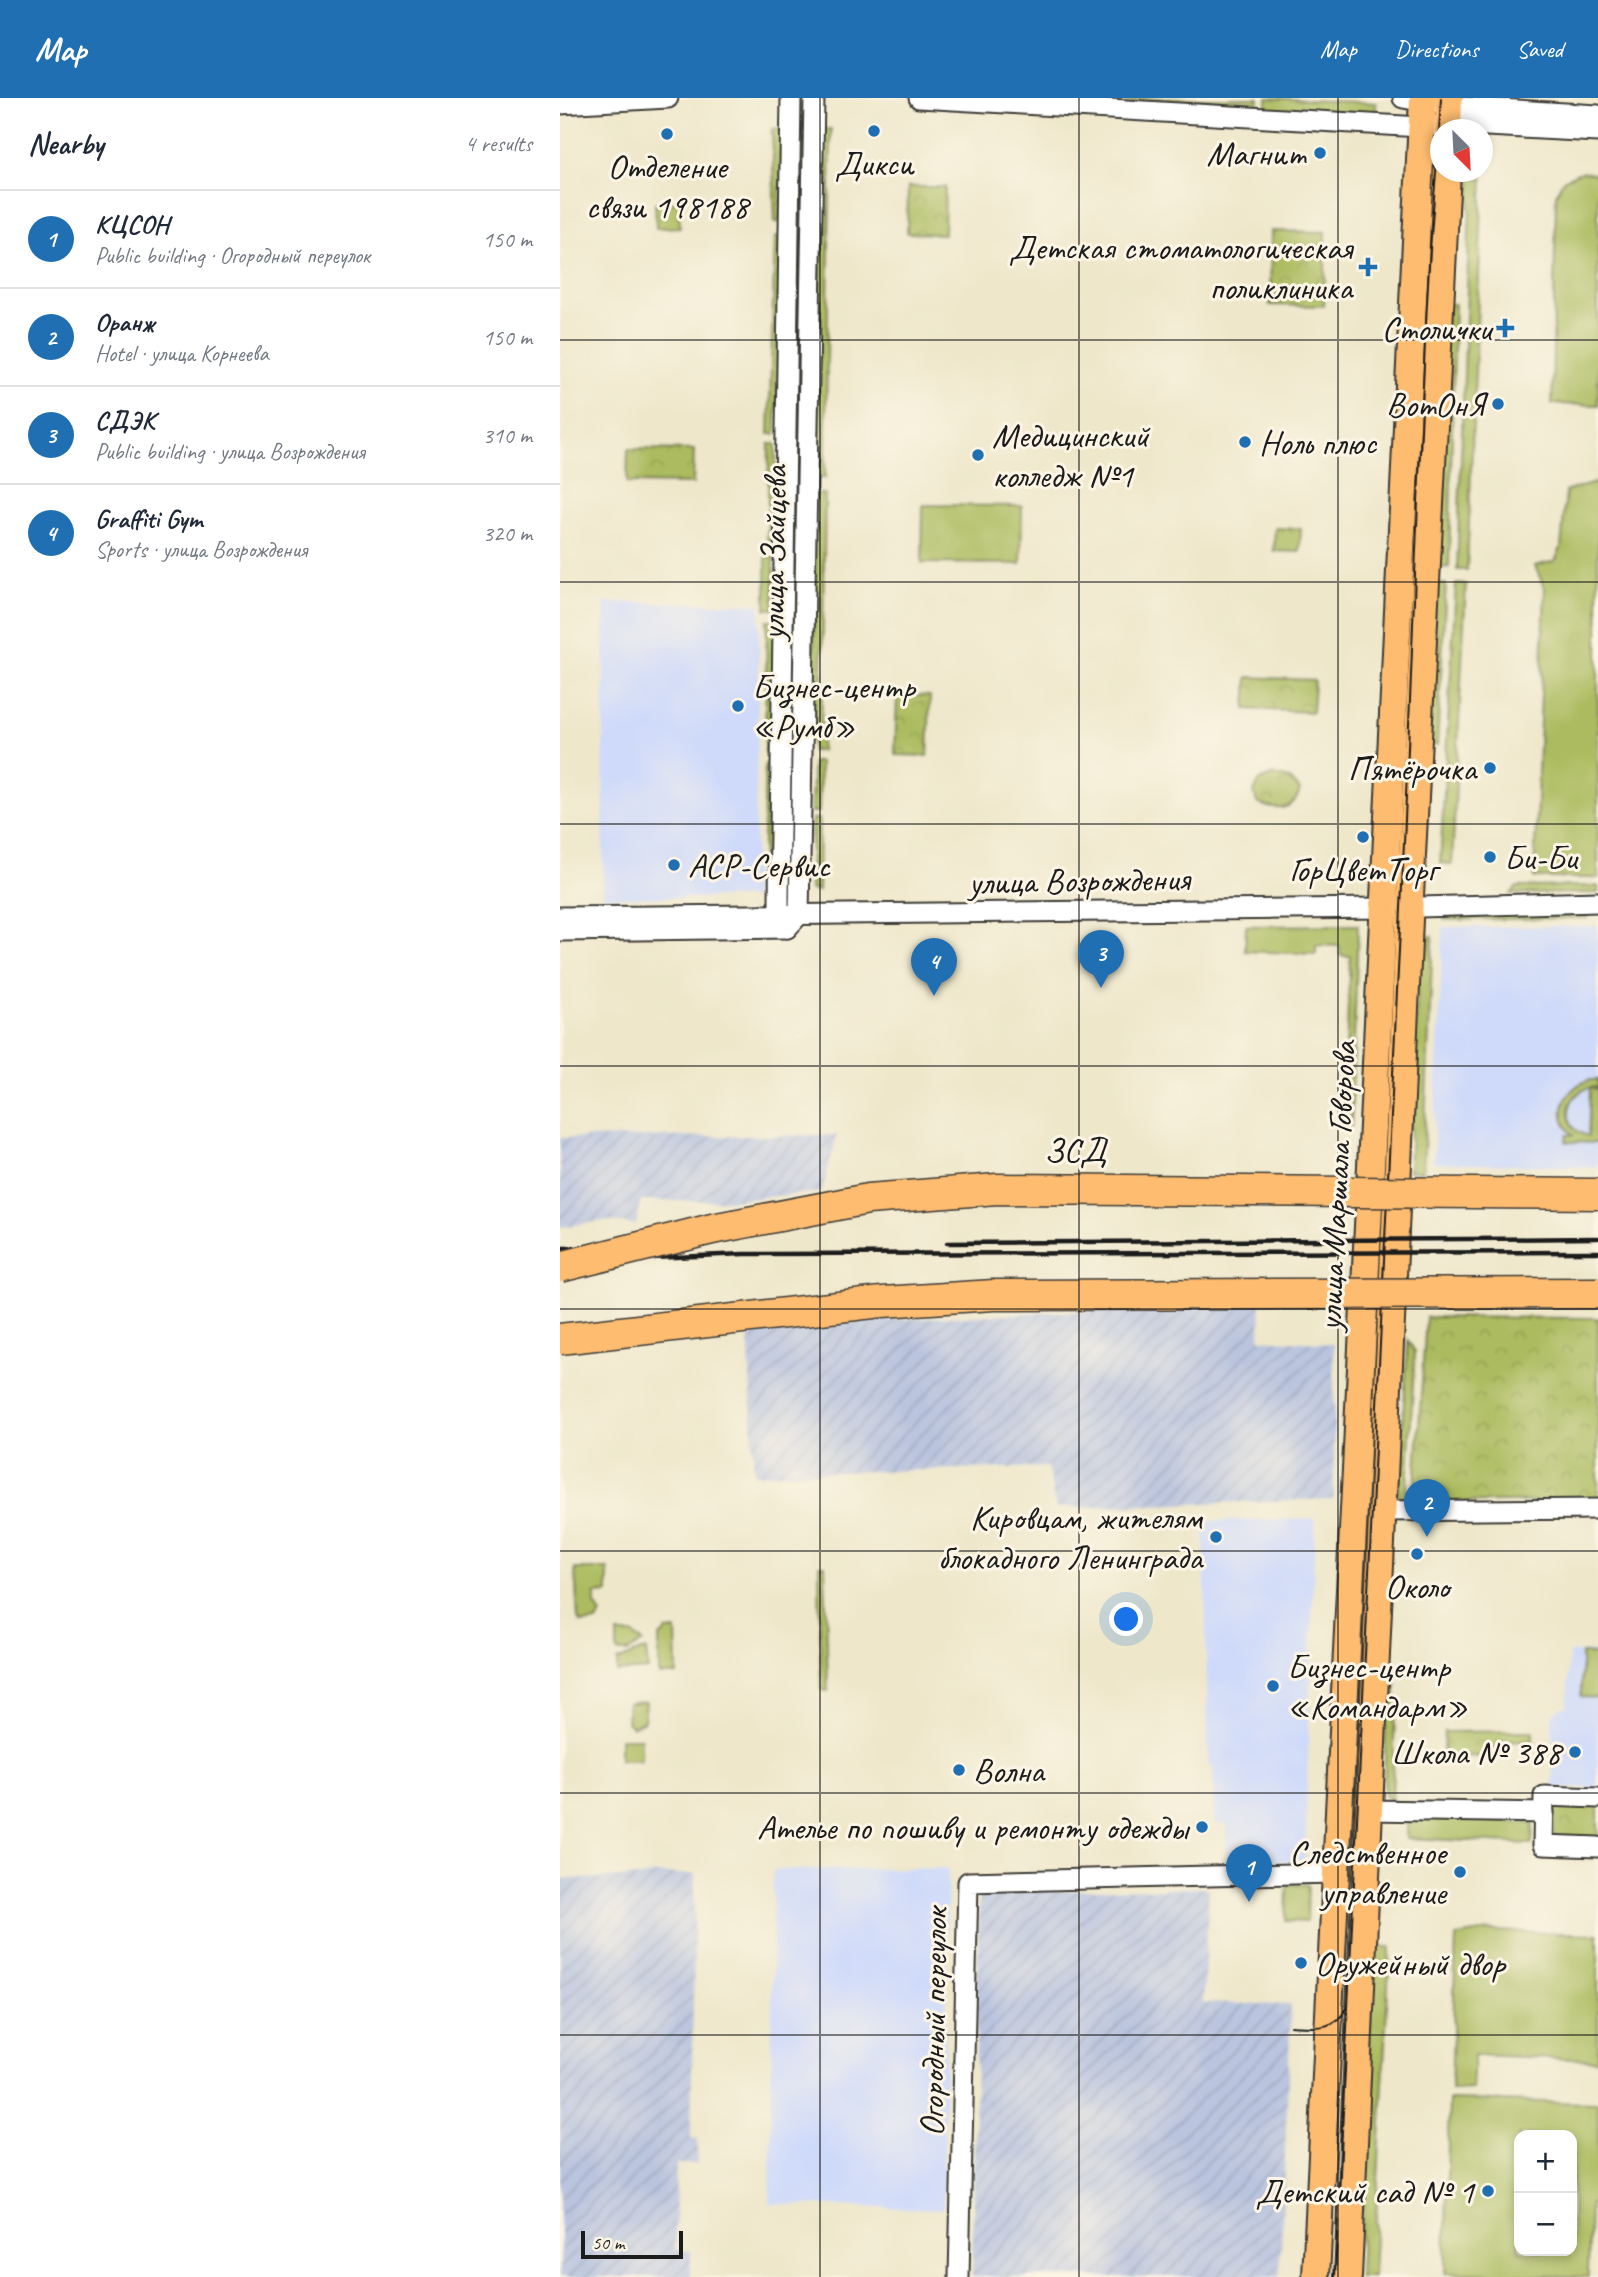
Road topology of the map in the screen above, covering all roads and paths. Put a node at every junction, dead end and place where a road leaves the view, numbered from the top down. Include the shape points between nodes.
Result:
1 (668, 98) edge
2 (791, 98) edge
3 (814, 98) edge
4 (919, 98) edge
5 (1416, 99) edge
6 (560, 104) edge
7 (1449, 114) edge
8 (1598, 115) edge
9 (1422, 127) junction
10 (1598, 132) edge
11 (1446, 182) edge
12 (1598, 902) edge
13 (1398, 906) junction
14 (560, 917) edge
15 (788, 919) junction
16 (560, 931) edge
17 (1598, 1194) edge
18 (560, 1268) edge
19 (1598, 1293) edge
20 (560, 1339) edge
21 (1598, 1509) edge
22 (1384, 1511) junction
23 (1598, 1798) edge
24 (1544, 1804) junction
25 (1370, 1810) junction
26 (1598, 1847) edge
27 (1334, 1873) junction
28 (959, 2277) edge
29 (1316, 2277) edge
30 (1348, 2277) edge

1 - 6 street
2 - 15 street, улица Зайцева
3 - 15 street, улица Зайцева
4 - 9 street
5 - 7 street
5 - 9 main road, улица Маршала Говорова
7 - 8 street
7 - 9 street
7 - 10 street
9 - 13 main road, улица Маршала Говорова
11 - 13 main road, улица Маршала Говорова
12 - 13 street, улица Возрождения
13 - 15 street, улица Возрождения
13 - 22 main road, улица Маршала Говорова
13 - 27 main road, улица Маршала Говорова
14 - 15 street, улица Возрождения
15 - 16 street, улица Возрождения
17 - 18 highway, ЗСД, bridge via 997,1189 868,1199 712,1230
19 - 20 highway, bridge via 994,1295 882,1302
21 - 22 street
22 - 25 main road, улица Маршала Говорова
23 - 24 street
24 - 25 street
24 - 26 street via 1543,1845
25 - 30 main road, улица Маршала Говорова
27 - 28 street, Огородный переулок via 968,1882
27 - 29 main road, улица Маршала Говорова

